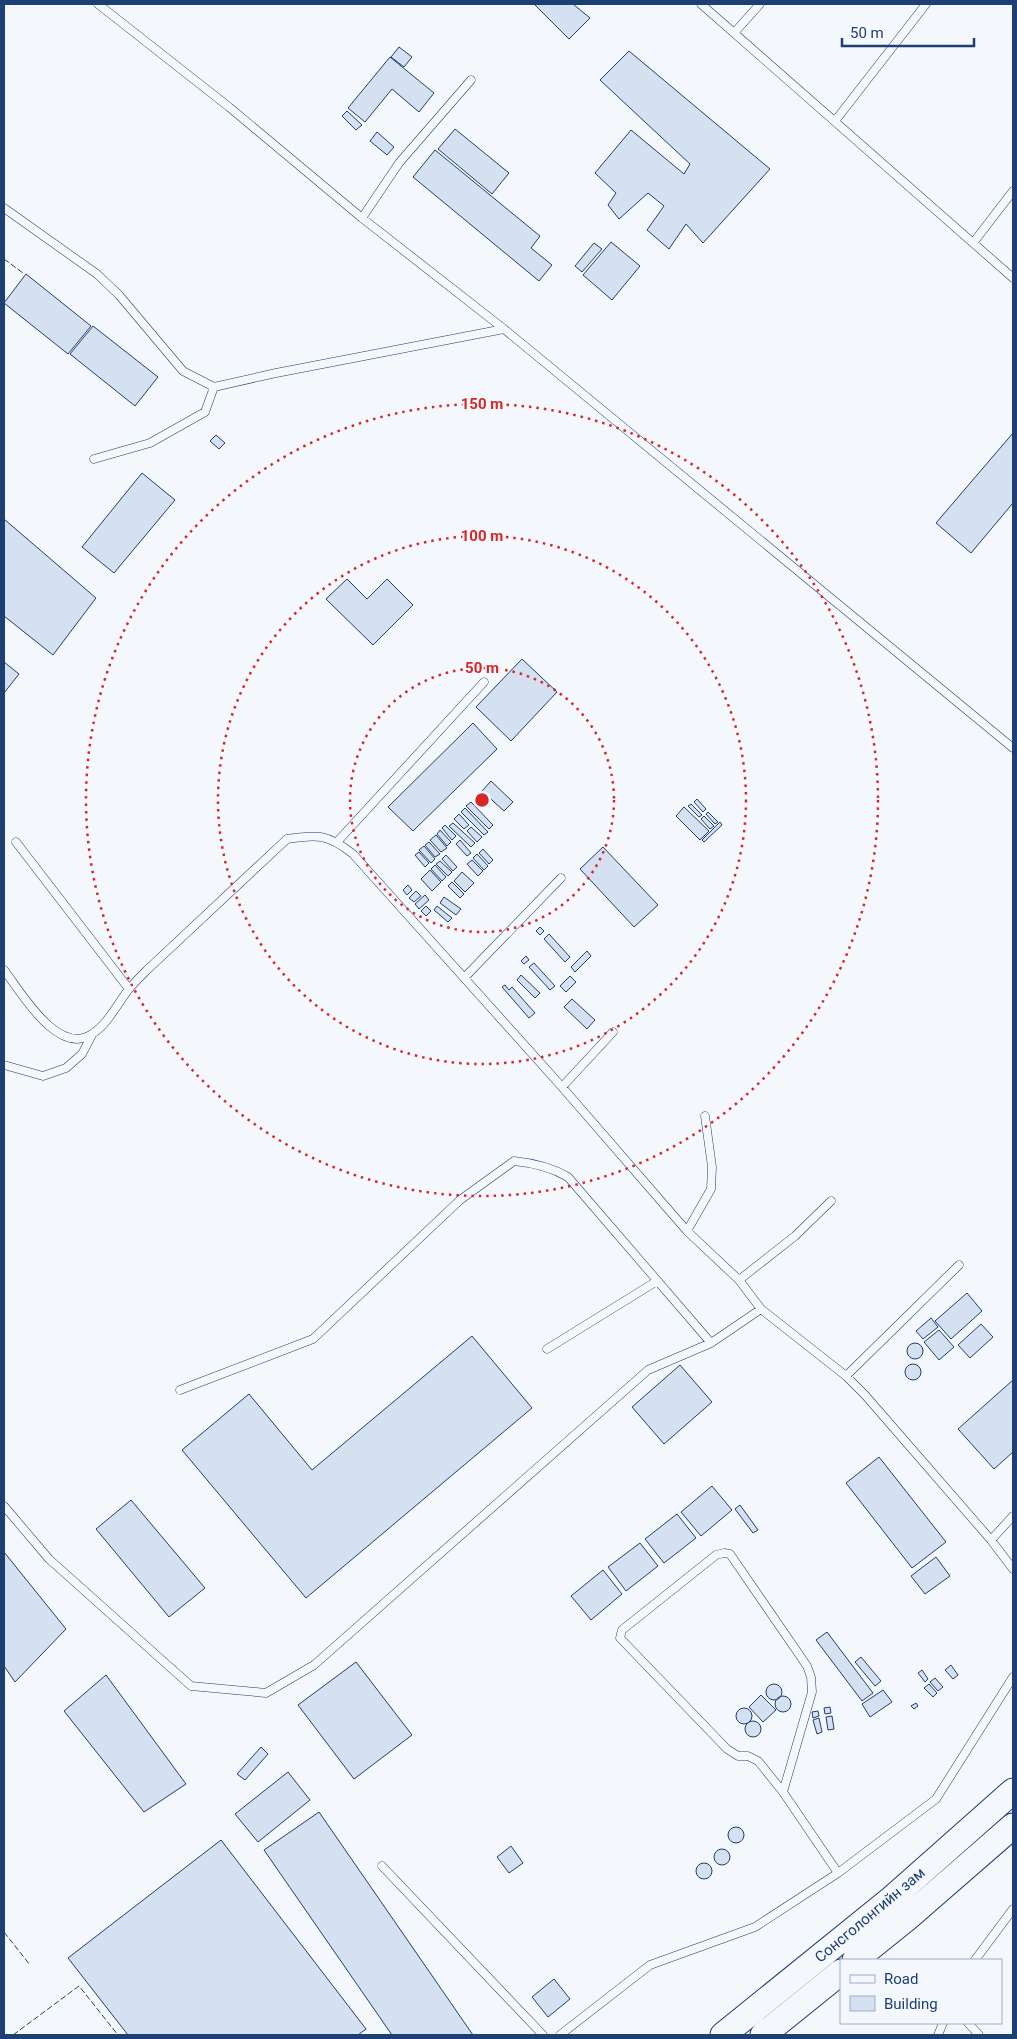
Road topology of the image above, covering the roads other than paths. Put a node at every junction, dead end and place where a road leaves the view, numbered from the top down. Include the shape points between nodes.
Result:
1 (98, 4) edge
2 (701, 4) edge
3 (760, 4) edge
4 (926, 4) edge
5 (734, 33) junction
6 (471, 80) dead end
7 (835, 121) junction
8 (1013, 192) edge
9 (4, 208) edge
10 (362, 218) junction
11 (973, 243) junction
12 (1013, 278) edge
13 (504, 329) junction
14 (214, 387) junction
15 (94, 458) dead end
16 (484, 682) dead end
17 (1013, 748) edge
18 (16, 842) dead end
19 (337, 842) junction
20 (561, 878) dead end
21 (4, 970) edge
22 (464, 978) junction
23 (129, 989) junction
24 (613, 1032) dead end
25 (92, 1035) junction
26 (4, 1065) edge
27 (562, 1087) junction
28 (705, 1116) dead end
29 (831, 1201) dead end
30 (687, 1231) junction
31 (959, 1265) dead end
32 (739, 1280) junction
33 (657, 1281) junction
34 (761, 1309) junction
35 (711, 1343) junction
36 (547, 1349) dead end
37 (846, 1376) junction
38 (180, 1390) dead end
39 (4, 1506) edge
40 (1013, 1516) edge
41 (990, 1540) junction
42 (1013, 1569) edge
43 (1013, 1677) edge
44 (1013, 1791) edge
45 (783, 1792) junction
46 (1013, 1826) edge
47 (382, 1866) dead end
48 (838, 1873) junction
49 (1013, 1909) edge
50 (856, 1959) edge
51 (976, 1959) edge
52 (840, 1973) edge
53 (969, 2024) edge
54 (543, 2035) edge
55 (560, 2035) edge
56 (723, 2035) edge
57 (763, 2035) edge
58 (979, 2035) edge

1 - 10 lane
2 - 5 lane
3 - 5 lane
4 - 7 lane
5 - 7 lane
6 - 10 lane via 399,163
7 - 11 lane
8 - 11 lane
9 - 14 lane via 97,274 119,295 183,371
10 - 13 lane
11 - 12 lane
13 - 14 lane
13 - 17 lane
14 - 15 lane via 205,412 189,422 150,443
16 - 19 lane
18 - 23 lane
19 - 22 lane via 353,854
19 - 23 lane via 313,835 287,839
20 - 22 lane
21 - 25 lane via 44,1022 61,1035 76,1039
22 - 27 lane
23 - 25 lane
24 - 27 lane
25 - 26 lane via 82,1054 66,1068 43,1076
27 - 30 lane
28 - 30 lane via 712,1167 711,1189
29 - 32 lane via 795,1236
30 - 32 lane
31 - 37 lane
32 - 34 lane
33 - 35 lane
33 - 36 lane
33 - 38 lane via 568,1177 554,1169 514,1161 460,1200 313,1339
34 - 35 lane
34 - 37 lane
35 - 39 lane via 648,1370 314,1665 266,1692 191,1686 49,1559
37 - 41 lane
40 - 41 lane
41 - 42 lane
43 - 48 lane via 936,1799
44 - 56 main road, Сонсголонгийн зам via 890,1900
45 - 45 lane via 758,1761 738,1756 727,1749 620,1638 622,1630 716,1555 730,1554 807,1666 811,1677 812,1692
45 - 48 lane
46 - 50 main road, Сонсголонгийн зам
47 - 54 lane
48 - 55 lane via 755,1927 650,1965
49 - 51 lane
52 - 57 main road, Сонсголонгийн зам
53 - 58 lane

